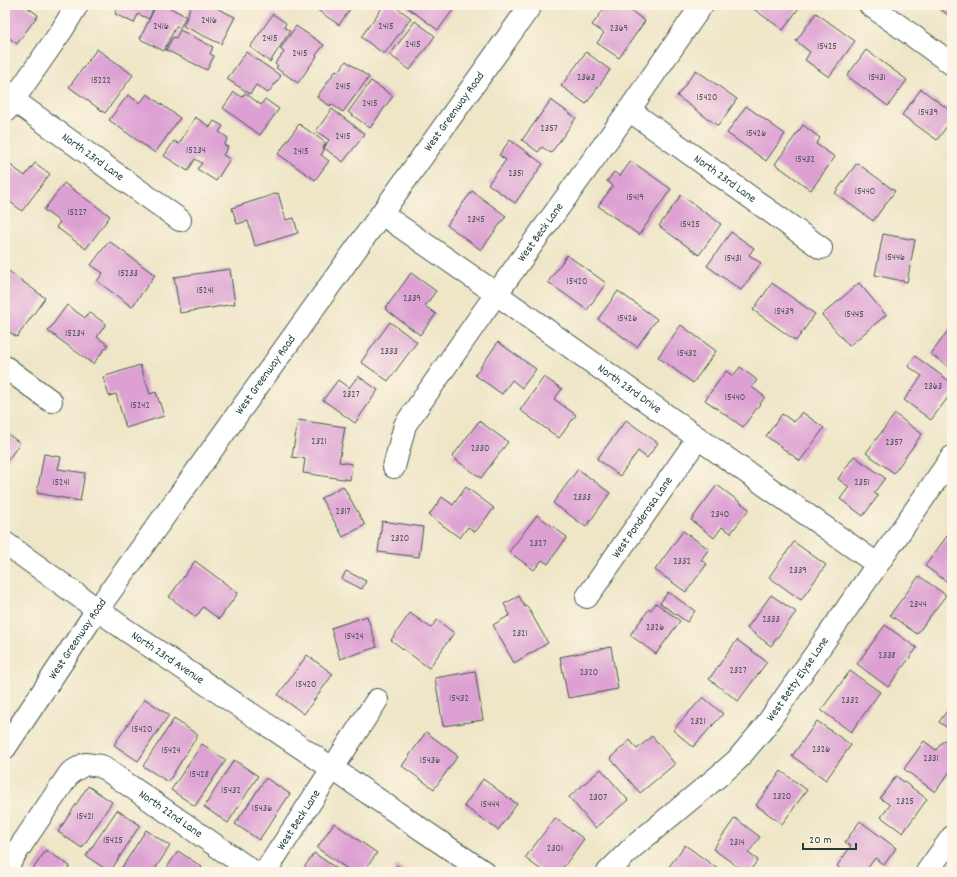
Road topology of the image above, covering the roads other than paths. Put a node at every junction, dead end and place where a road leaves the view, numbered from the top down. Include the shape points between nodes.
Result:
1 (77, 5) edge
2 (532, 5) edge
3 (702, 5) edge
4 (870, 5) edge
5 (952, 64) edge
6 (8, 102) edge
7 (629, 110) junction
8 (382, 214) junction
9 (180, 220) dead end
10 (821, 248) dead end
11 (496, 294) junction
12 (5, 368) edge
13 (51, 401) dead end
14 (698, 438) junction
15 (952, 457) edge
16 (394, 468) dead end
17 (5, 543) edge
18 (877, 564) junction
19 (587, 597) dead end
20 (97, 610) junction
21 (377, 700) dead end
22 (5, 748) edge
23 (333, 769) junction
24 (952, 837) edge
25 (5, 869) edge
26 (254, 872) edge
27 (265, 872) edge
28 (484, 872) edge
29 (608, 872) edge
30 (927, 872) edge

1 - 6 street via 62,30
2 - 8 street, West Greenway Road
3 - 7 street, West Beck Lane
4 - 5 street
6 - 9 street, North 23rd Lane
7 - 10 street, North 23rd Lane
7 - 11 street, West Beck Lane
8 - 11 street, North 23rd Drive
8 - 20 street, West Greenway Road
11 - 14 street, North 23rd Drive
11 - 16 street, West Beck Lane via 405,425
12 - 13 street
14 - 18 street, North 23rd Drive
14 - 19 street, West Ponderosa Lane
15 - 18 street, West Betty Elyse Lane
17 - 20 street, North 23rd Avenue
18 - 29 street, West Betty Elyse Lane via 764,728 737,760 633,847
20 - 22 street, West Greenway Road
20 - 23 street, North 23rd Avenue
21 - 23 street
23 - 27 street, West Beck Lane
23 - 28 street, North 23rd Avenue
24 - 30 street
25 - 26 street, North 22nd Lane via 70,772 85,764 101,766

